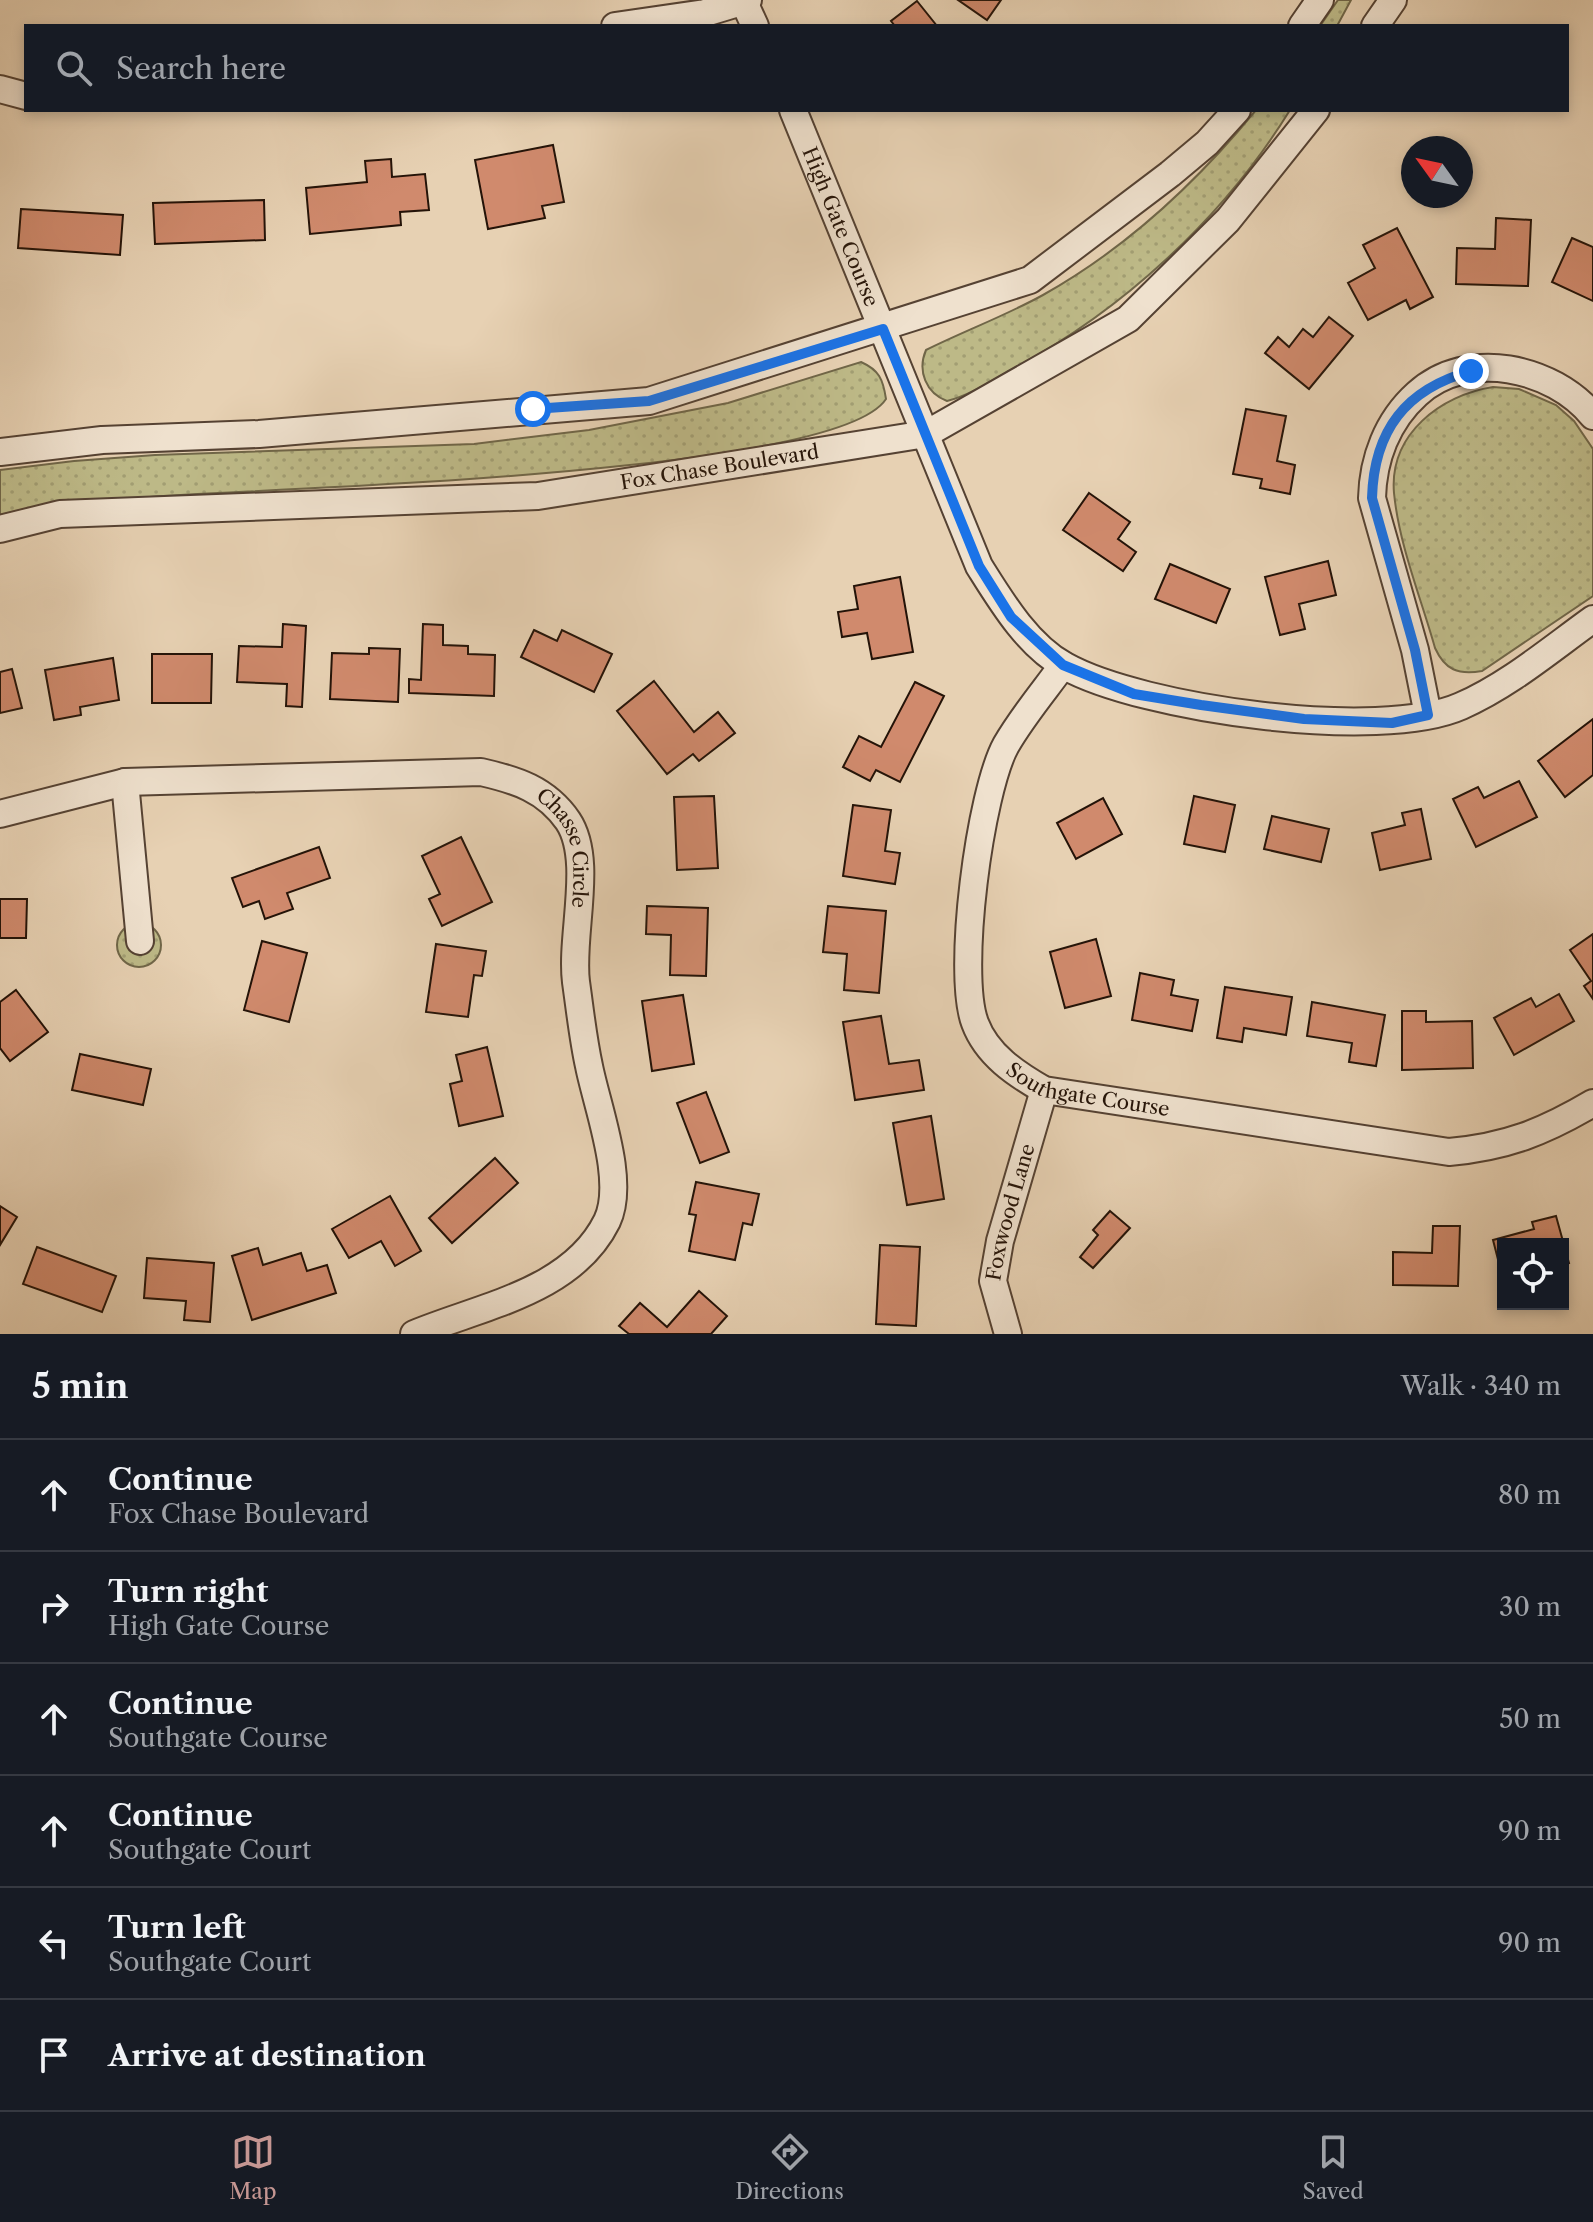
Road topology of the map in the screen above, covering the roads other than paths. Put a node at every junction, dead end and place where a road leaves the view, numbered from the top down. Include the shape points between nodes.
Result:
1 (1320, 0) edge
2 (1393, 0) edge
3 (746, 1) edge
4 (629, 24) edge
5 (754, 24) edge
6 (1303, 24) edge
7 (1376, 24) edge
8 (0, 89) edge
9 (24, 95) edge
10 (794, 112) edge
11 (1235, 112) edge
12 (1314, 112) edge
13 (883, 329) junction
14 (1593, 416) edge
15 (926, 434) junction
16 (0, 452) edge
17 (0, 529) edge
18 (1593, 619) edge
19 (1063, 665) junction
20 (1428, 715) junction
21 (125, 782) junction
22 (0, 814) edge
23 (140, 941) dead end
24 (1044, 1090) junction
25 (1593, 1103) edge
26 (414, 1334) edge
27 (1008, 1334) edge

1 - 6 street
2 - 7 street
3 - 4 street
3 - 5 street
8 - 9 street
10 - 13 street, High Gate Course
11 - 13 street via 1170,174 1030,280
12 - 15 street, Fox Chase Boulevard via 1228,220 1128,319
13 - 15 street, High Gate Course
13 - 16 street via 649,401
14 - 20 street via 1561,387 1524,370 1471,371 1417,393 1383,440 1372,498
15 - 17 street, Fox Chase Boulevard via 538,496 60,514
15 - 19 street via 979,566 1011,617
18 - 20 street via 1497,686 1460,707
19 - 20 street via 1134,694 1201,705 1392,723
19 - 24 street, Southgate Course via 1006,745 990,784 971,928 969,994 975,1023 992,1051
21 - 22 street, Chasse Circle
21 - 23 street
21 - 26 street, Chasse Circle via 481,772 518,780 547,797 569,823 580,860 573,961 588,1066 611,1152 609,1217 588,1251 567,1270
24 - 25 street, Southgate Course via 1449,1152 1486,1149 1545,1132
24 - 27 street, Foxwood Lane via 993,1281

